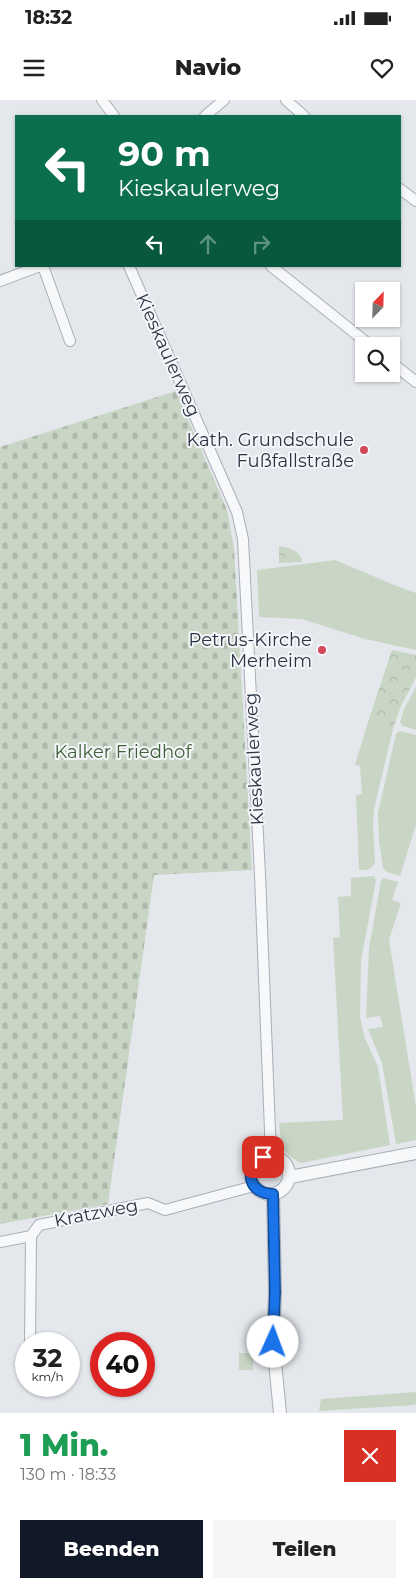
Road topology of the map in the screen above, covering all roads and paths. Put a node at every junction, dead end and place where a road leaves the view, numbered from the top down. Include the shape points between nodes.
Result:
1 (102, 100) edge
2 (224, 100) edge
3 (286, 100) edge
4 (113, 115) edge
5 (206, 115) edge
6 (303, 115) edge
7 (401, 190) edge
8 (416, 201) edge
9 (39, 267) edge
10 (42, 267) edge
11 (129, 267) edge
12 (272, 267) edge
13 (0, 281) edge
14 (361, 337) edge
15 (70, 341) dead end
16 (400, 369) edge
17 (416, 382) edge
18 (416, 1153) edge
19 (271, 1156) junction
20 (290, 1177) junction
21 (254, 1186) junction
22 (273, 1194) junction
23 (31, 1236) junction
24 (0, 1242) edge
25 (30, 1332) edge
26 (280, 1413) edge

1 - 4 street
2 - 5 street
3 - 6 street
7 - 8 street
9 - 13 street
10 - 15 street
11 - 19 street, Kieskaulerweg via 237,512 243,539
12 - 14 street
16 - 17 street
18 - 20 street
19 - 20 street via 278,1157 287,1165
19 - 21 street via 263,1157 251,1170
20 - 22 street via 283,1190
21 - 22 street via 266,1194
21 - 23 street, Kratzweg via 165,1210 148,1203 39,1224
22 - 26 street via 273,1342
23 - 24 street, Kratzweg
23 - 25 street

